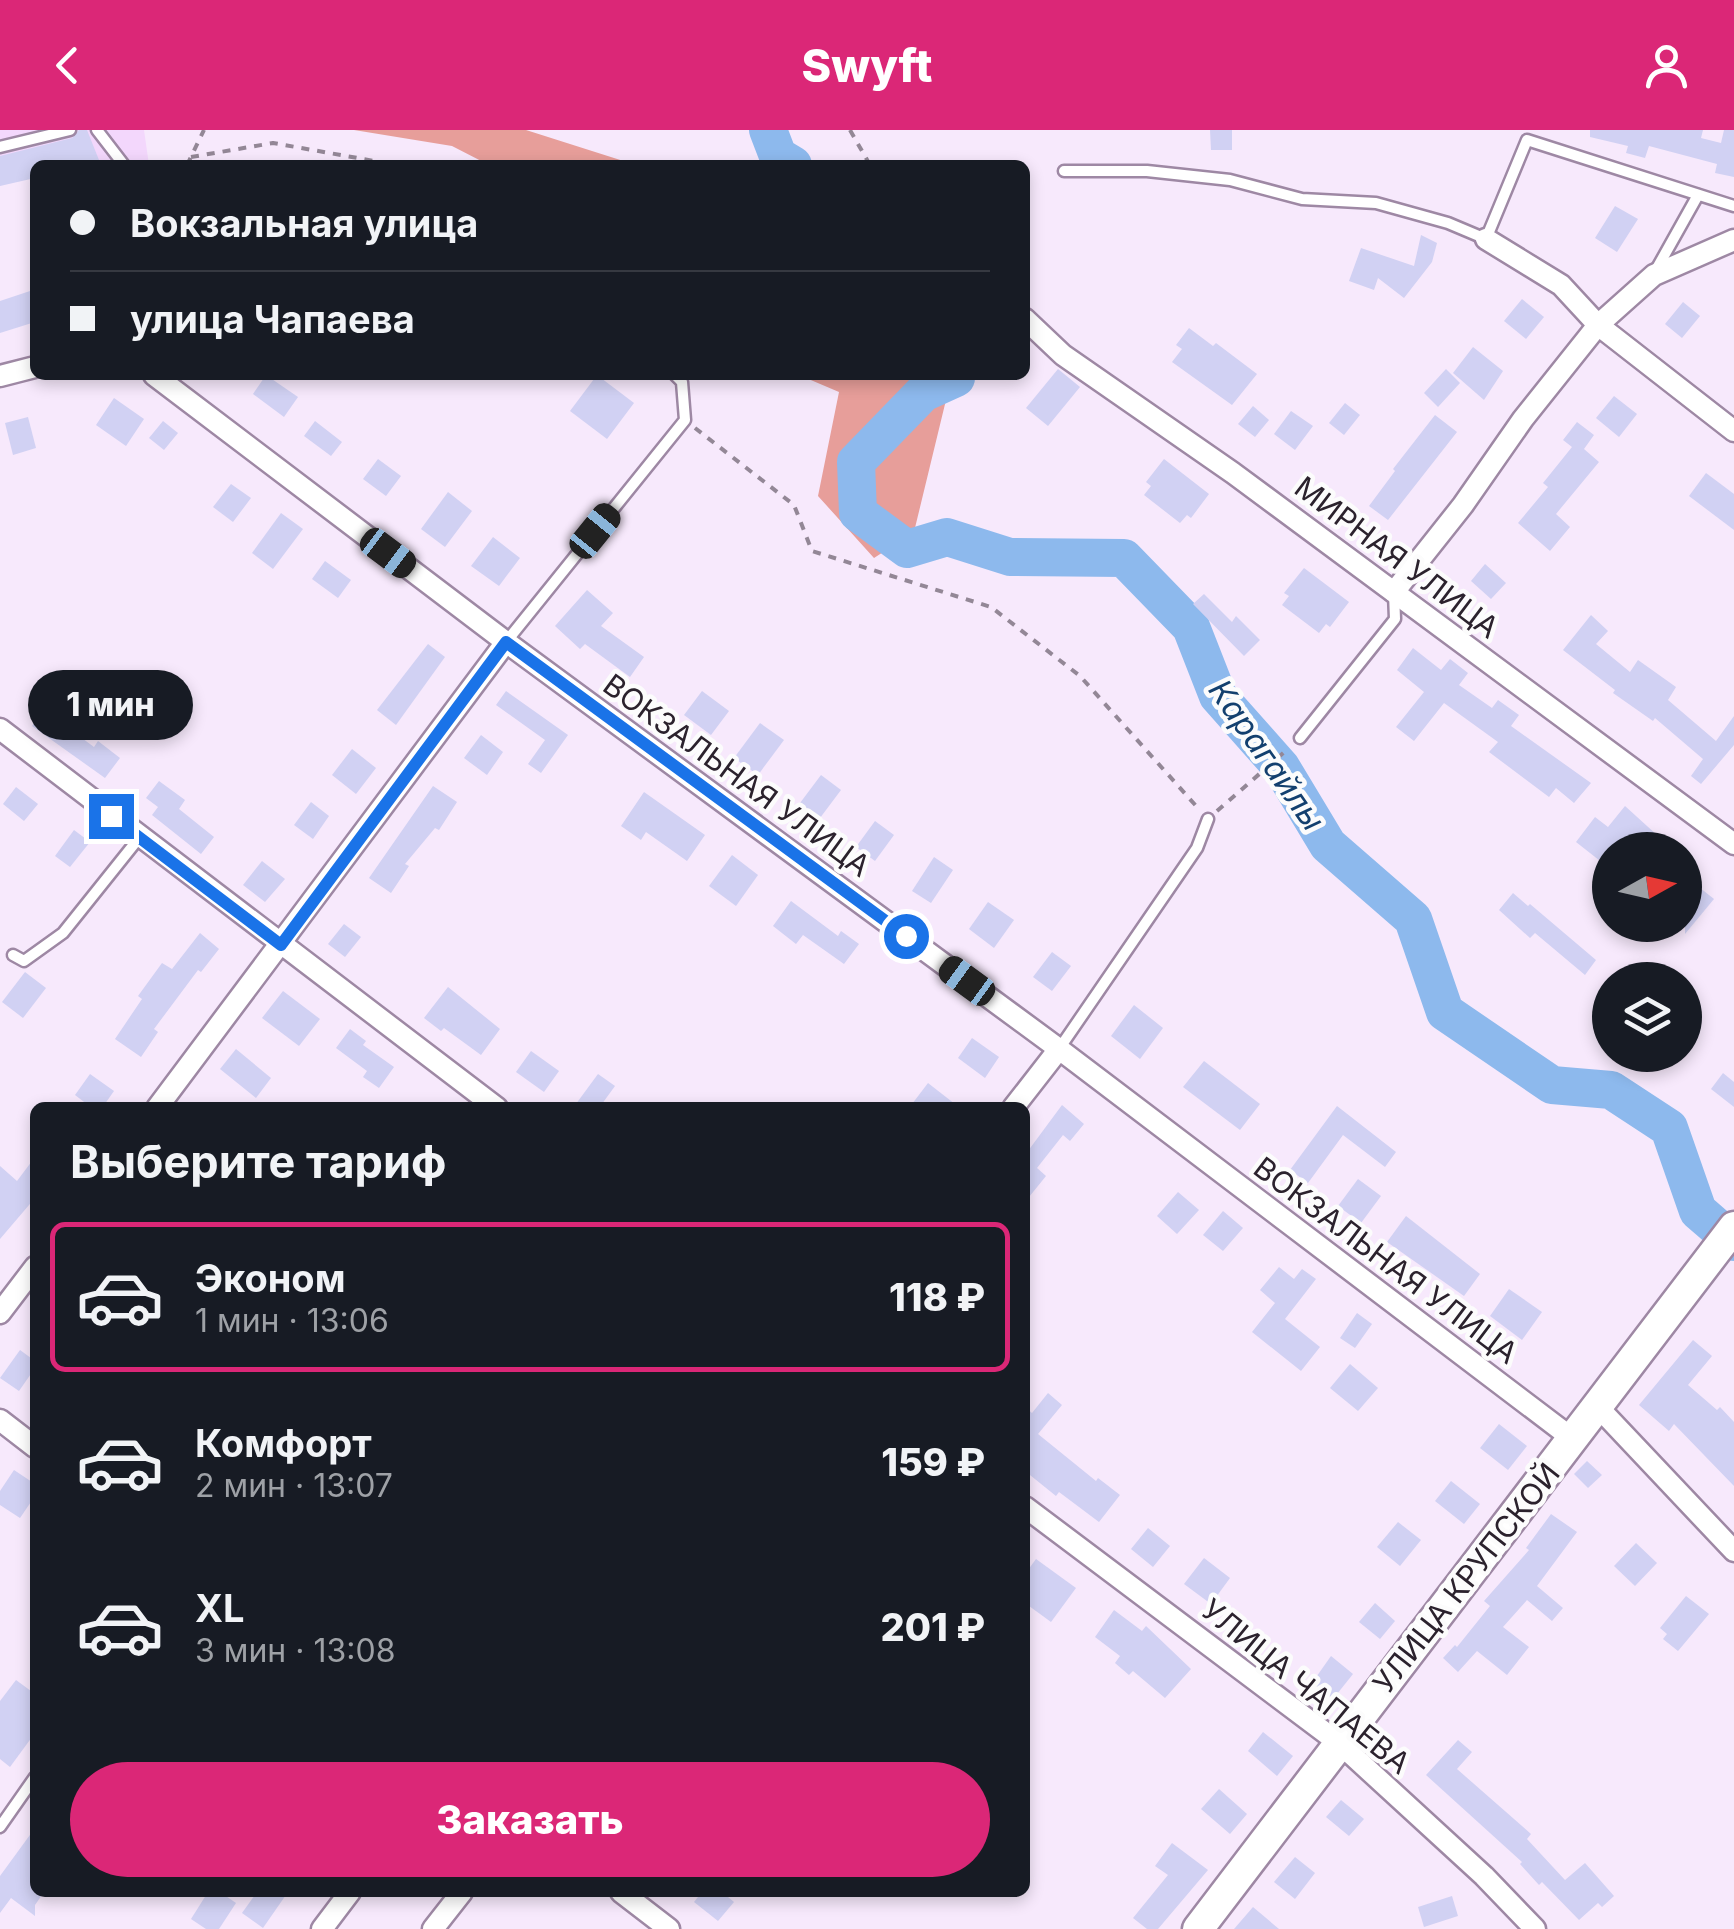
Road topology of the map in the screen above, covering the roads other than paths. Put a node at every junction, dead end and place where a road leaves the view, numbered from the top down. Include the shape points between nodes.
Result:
1 (70, 130) edge
2 (96, 130) edge
3 (0, 147) edge
4 (120, 160) edge
5 (1064, 171) dead end
6 (1698, 195) junction
7 (1734, 206) edge
8 (1486, 239) junction
9 (1734, 240) edge
10 (1654, 275) junction
11 (1030, 323) edge
12 (1598, 325) junction
13 (30, 368) edge
14 (0, 376) edge
15 (161, 380) edge
16 (680, 380) edge
17 (1734, 431) edge
18 (1394, 592) junction
19 (506, 642) junction
20 (0, 729) edge
21 (1300, 738) road end
22 (1208, 820) road end
23 (139, 838) junction
24 (1734, 844) edge
25 (281, 945) junction
26 (12, 955) dead end
27 (1059, 1049) junction
28 (162, 1102) edge
29 (488, 1102) edge
30 (1018, 1102) edge
31 (1734, 1227) edge
32 (30, 1274) edge
33 (0, 1313) edge
34 (1598, 1407) junction
35 (0, 1420) edge
36 (1573, 1439) junction
37 (30, 1443) edge
38 (1030, 1511) edge
39 (1734, 1551) edge
40 (1339, 1743) junction
41 (30, 1785) edge
42 (0, 1826) edge
43 (346, 1897) edge
44 (458, 1897) edge
45 (628, 1897) edge
46 (322, 1929) edge
47 (433, 1929) edge
48 (670, 1929) edge
49 (1198, 1929) edge
50 (1534, 1929) edge

1 - 3 lane
2 - 4 lane
5 - 8 lane via 1147,171 1230,180 1302,199 1376,203
6 - 7 lane
6 - 8 lane via 1527,140
6 - 10 lane
8 - 12 street via 1561,285
9 - 10 street
10 - 12 street
11 - 18 street, МИРНАЯ УЛИЦА
12 - 17 street
12 - 18 street
13 - 14 street
15 - 19 street, ВОКЗАЛЬНАЯ УЛИЦА
16 - 19 lane via 684,420
18 - 21 lane via 1394,619
18 - 24 street, МИРНАЯ УЛИЦА
19 - 25 street
19 - 27 street, ВОКЗАЛЬНАЯ УЛИЦА
20 - 23 street
22 - 27 lane via 1197,848
23 - 25 street
23 - 26 lane via 63,933 24,961
25 - 28 street
25 - 29 street
27 - 30 street
27 - 36 street, ВОКЗАЛЬНАЯ УЛИЦА
31 - 34 main road, УЛИЦА КРУПСКОЙ
32 - 33 street
34 - 36 main road, УЛИЦА КРУПСКОЙ
34 - 39 street
35 - 37 street
36 - 40 main road, УЛИЦА КРУПСКОЙ
38 - 40 street, УЛИЦА ЧАПАЕВА
40 - 49 main road, УЛИЦА КРУПСКОЙ
40 - 50 street, УЛИЦА ЧАПАЕВА
41 - 42 lane
43 - 46 street
44 - 47 street
45 - 48 street

